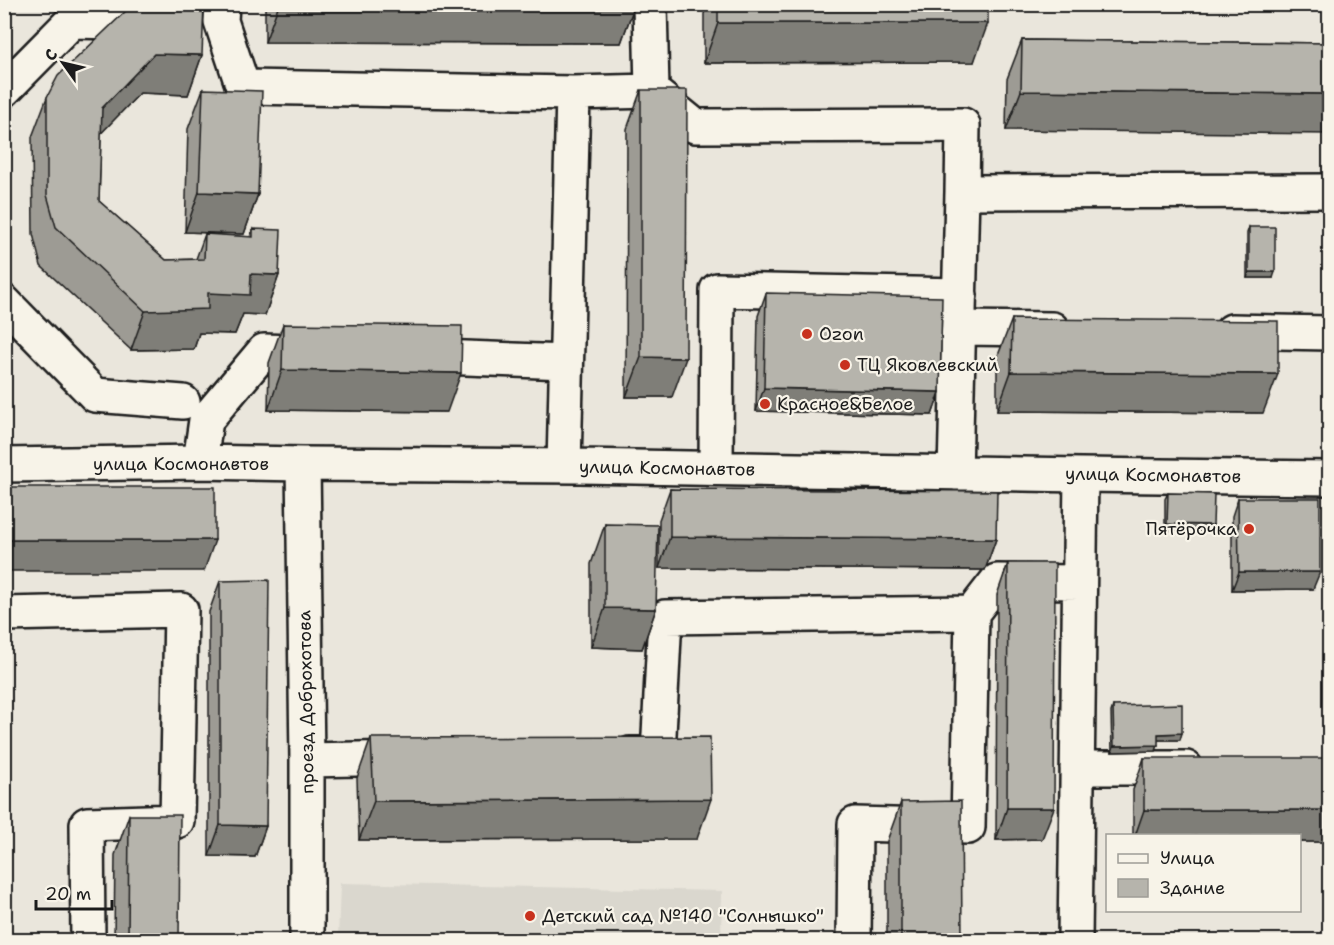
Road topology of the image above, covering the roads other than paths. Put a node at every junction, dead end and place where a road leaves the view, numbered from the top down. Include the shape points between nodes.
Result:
1 (222, 4) edge
2 (650, 4) edge
3 (186, 24) edge
4 (4, 90) edge
5 (652, 91) junction
6 (573, 93) junction
7 (1329, 191) edge
8 (962, 192) junction
9 (960, 295) junction
10 (4, 302) edge
11 (959, 328) junction
12 (1078, 330) edge
13 (1198, 331) edge
14 (1329, 333) edge
15 (347, 354) edge
16 (383, 355) edge
17 (566, 362) junction
18 (183, 402) dead end
19 (200, 462) junction
20 (303, 464) junction
21 (4, 465) edge
22 (564, 466) junction
23 (716, 468) junction
24 (955, 472) junction
25 (1081, 475) junction
26 (1329, 478) edge
27 (1079, 582) junction
28 (972, 613) junction
29 (4, 614) edge
30 (600, 755) edge
31 (436, 758) edge
32 (307, 760) junction
33 (1077, 768) junction
34 (1215, 768) edge
35 (88, 940) edge
36 (307, 940) edge
37 (854, 940) edge
38 (1075, 940) edge

1 - 6 street via 221,21 243,87
2 - 5 street
3 - 4 street via 72,21
5 - 6 street
5 - 8 street via 695,126 963,126
6 - 17 street
7 - 8 street
8 - 9 street
9 - 11 street
9 - 23 street via 717,290
10 - 18 street via 95,395
11 - 12 street
11 - 24 street
13 - 14 street
15 - 19 street via 264,351 206,420
16 - 17 street
17 - 22 street
19 - 20 street, улица Космонавтов
19 - 21 street, улица Космонавтов
20 - 22 street, улица Космонавтов
20 - 32 street, проезд Доброхотова
22 - 23 street, улица Космонавтов
23 - 24 street, улица Космонавтов
24 - 25 street, улица Космонавтов
25 - 26 street, улица Космонавтов
25 - 27 street
27 - 28 street via 997,581
27 - 33 street
28 - 30 street via 665,616 658,754
28 - 37 street via 968,827 855,824
29 - 35 street via 181,610 177,821 87,824
31 - 32 street
32 - 36 street, проезд Доброхотова
33 - 34 street
33 - 38 street

